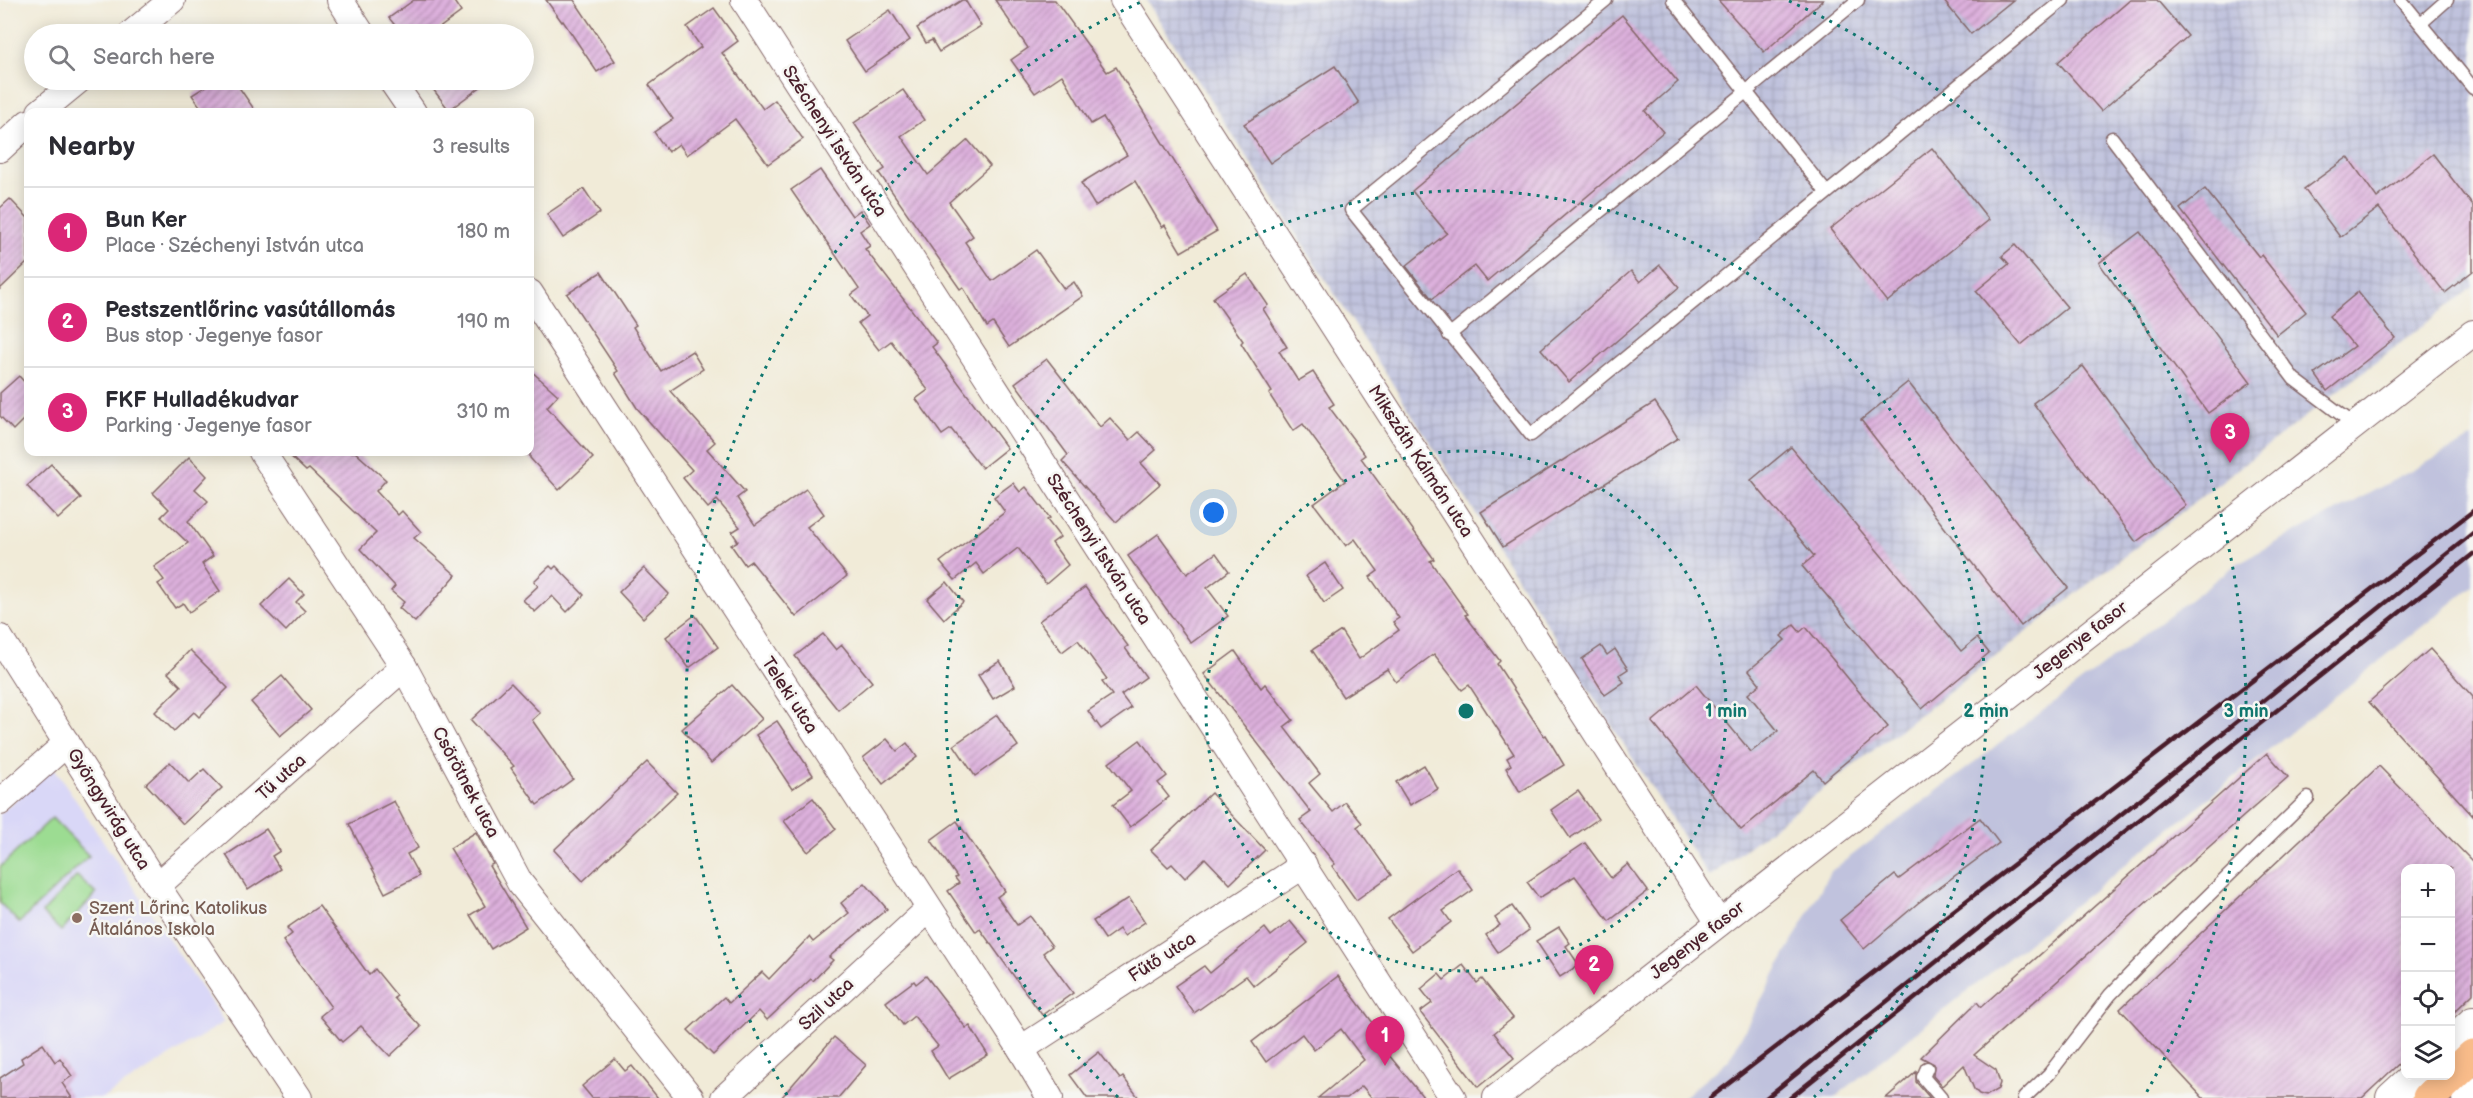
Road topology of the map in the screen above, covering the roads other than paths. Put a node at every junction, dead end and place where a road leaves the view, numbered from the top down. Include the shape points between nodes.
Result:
1 (172, 0) edge
2 (340, 0) edge
3 (744, 0) edge
4 (1123, 0) edge
5 (1606, 0) edge
6 (1673, 0) edge
7 (1858, 0) edge
8 (2063, 0) edge
9 (2402, 0) edge
10 (2447, 0) edge
11 (2421, 23) junction
12 (143, 24) edge
13 (356, 24) edge
14 (2473, 88) edge
15 (67, 90) edge
16 (398, 90) edge
17 (1746, 92) junction
18 (45, 108) edge
19 (410, 108) edge
20 (24, 127) edge
21 (2112, 138) dead end
22 (0, 149) edge
23 (1826, 192) junction
24 (534, 299) edge
25 (2473, 333) edge
26 (1449, 335) junction
27 (2355, 425) junction
28 (265, 456) edge
29 (0, 638) edge
30 (404, 667) junction
31 (67, 743) junction
32 (2308, 798) dead end
33 (0, 802) edge
34 (1304, 865) junction
35 (158, 886) junction
36 (929, 909) junction
37 (1719, 923) junction
38 (2473, 1023) edge
39 (2455, 1040) edge
40 (1021, 1049) junction
41 (2473, 1056) edge
42 (1927, 1068) dead end
43 (2412, 1080) edge
44 (2473, 1093) edge
45 (299, 1098) edge
46 (691, 1098) edge
47 (724, 1098) edge
48 (1050, 1098) edge
49 (1453, 1098) edge
50 (1496, 1098) edge
51 (1941, 1098) edge
52 (2024, 1098) edge
53 (2392, 1098) edge
54 (2428, 1098) edge
55 (2468, 1098) edge

1 - 12 street
2 - 13 street
3 - 34 street, Széchenyi István utca
4 - 37 street, Mikszáth Kálmán utca
5 - 26 lane via 1351,210
6 - 17 lane
7 - 17 lane
8 - 23 lane
9 - 11 lane
10 - 11 lane
11 - 14 lane
15 - 18 street
16 - 19 street
17 - 23 lane
17 - 26 lane
20 - 22 street
21 - 27 lane via 2294,380
23 - 26 lane via 1531,435
24 - 36 street, Teleki utca
25 - 27 street, Jegenye fasor
27 - 37 street, Jegenye fasor
28 - 30 street, Csörötnek utca
29 - 31 street, Gyöngyvirág utca
30 - 35 street, Tű utca
30 - 46 street, Csörötnek utca via 520,883
31 - 33 street
31 - 35 street, Gyöngyvirág utca
32 - 52 lane via 2118,987 2049,1074
34 - 40 street, Fűtő utca
34 - 49 street, Széchenyi István utca
35 - 45 street, Gyöngyvirág utca
36 - 40 street, Teleki utca
36 - 47 street, Szil utca
37 - 50 street, Jegenye fasor
38 - 39 street
40 - 48 street, Teleki utca
41 - 54 main road
42 - 51 lane via 1923,1077
43 - 53 street
44 - 55 street

